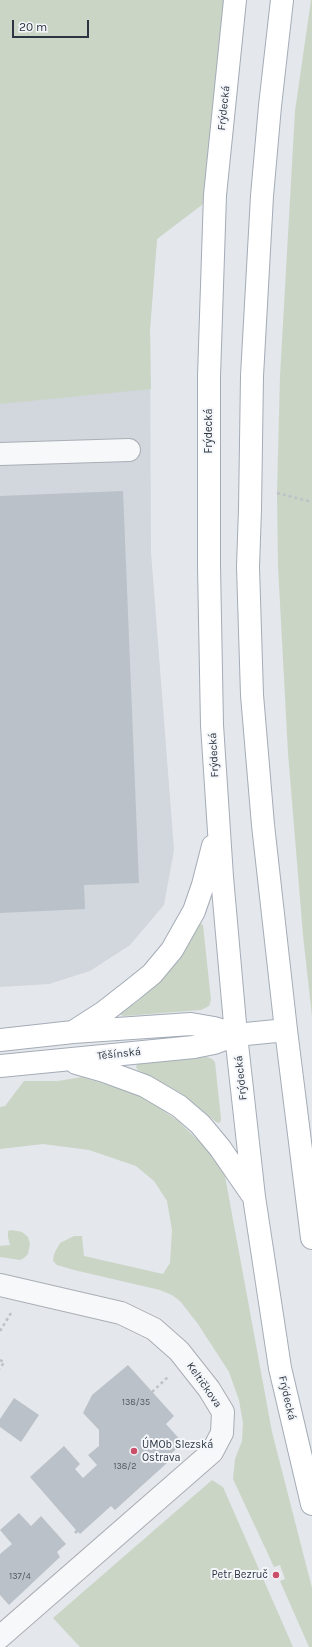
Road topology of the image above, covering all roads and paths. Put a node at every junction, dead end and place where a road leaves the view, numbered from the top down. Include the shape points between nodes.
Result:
1 (235, 0) edge
2 (282, 0) edge
3 (129, 450) dead end
4 (0, 454) edge
5 (277, 493) dead end
6 (312, 502) edge
7 (218, 821) junction
8 (286, 1030) junction
9 (73, 1032) junction
10 (236, 1035) junction
11 (0, 1040) edge
12 (64, 1060) junction
13 (0, 1066) edge
14 (254, 1197) junction
15 (312, 1238) edge
16 (0, 1285) edge
17 (0, 1360) edge
18 (0, 1369) edge
19 (169, 1375) dead end
20 (152, 1392) dead end
21 (312, 1504) edge
22 (0, 1638) edge

1 - 7 main road, Frýdecká, bridge via 215,195 209,376 209,566 212,711
2 - 8 main road, bridge via 262,196 252,376 248,567 253,703 263,825
3 - 4 street
5 - 6 path
7 - 9 main road via 194,911 172,950 152,974 104,1012
7 - 10 main road, Frýdecká
8 - 10 main road, Těšínská
8 - 15 main road
9 - 10 main road, Těšínská via 191,1024
9 - 11 main road, Těšínská
10 - 12 main road, Těšínská via 194,1047
10 - 14 main road, Frýdecká
12 - 13 main road, Těšínská
12 - 14 main road via 145,1086 179,1106 200,1124 220,1148
14 - 21 main road, Frýdecká via 280,1368
16 - 22 street, Keltičkova via 121,1312 154,1329 179,1351 209,1389 223,1412 222,1433 212,1452
17 - 18 path via 4,1362
19 - 20 path

